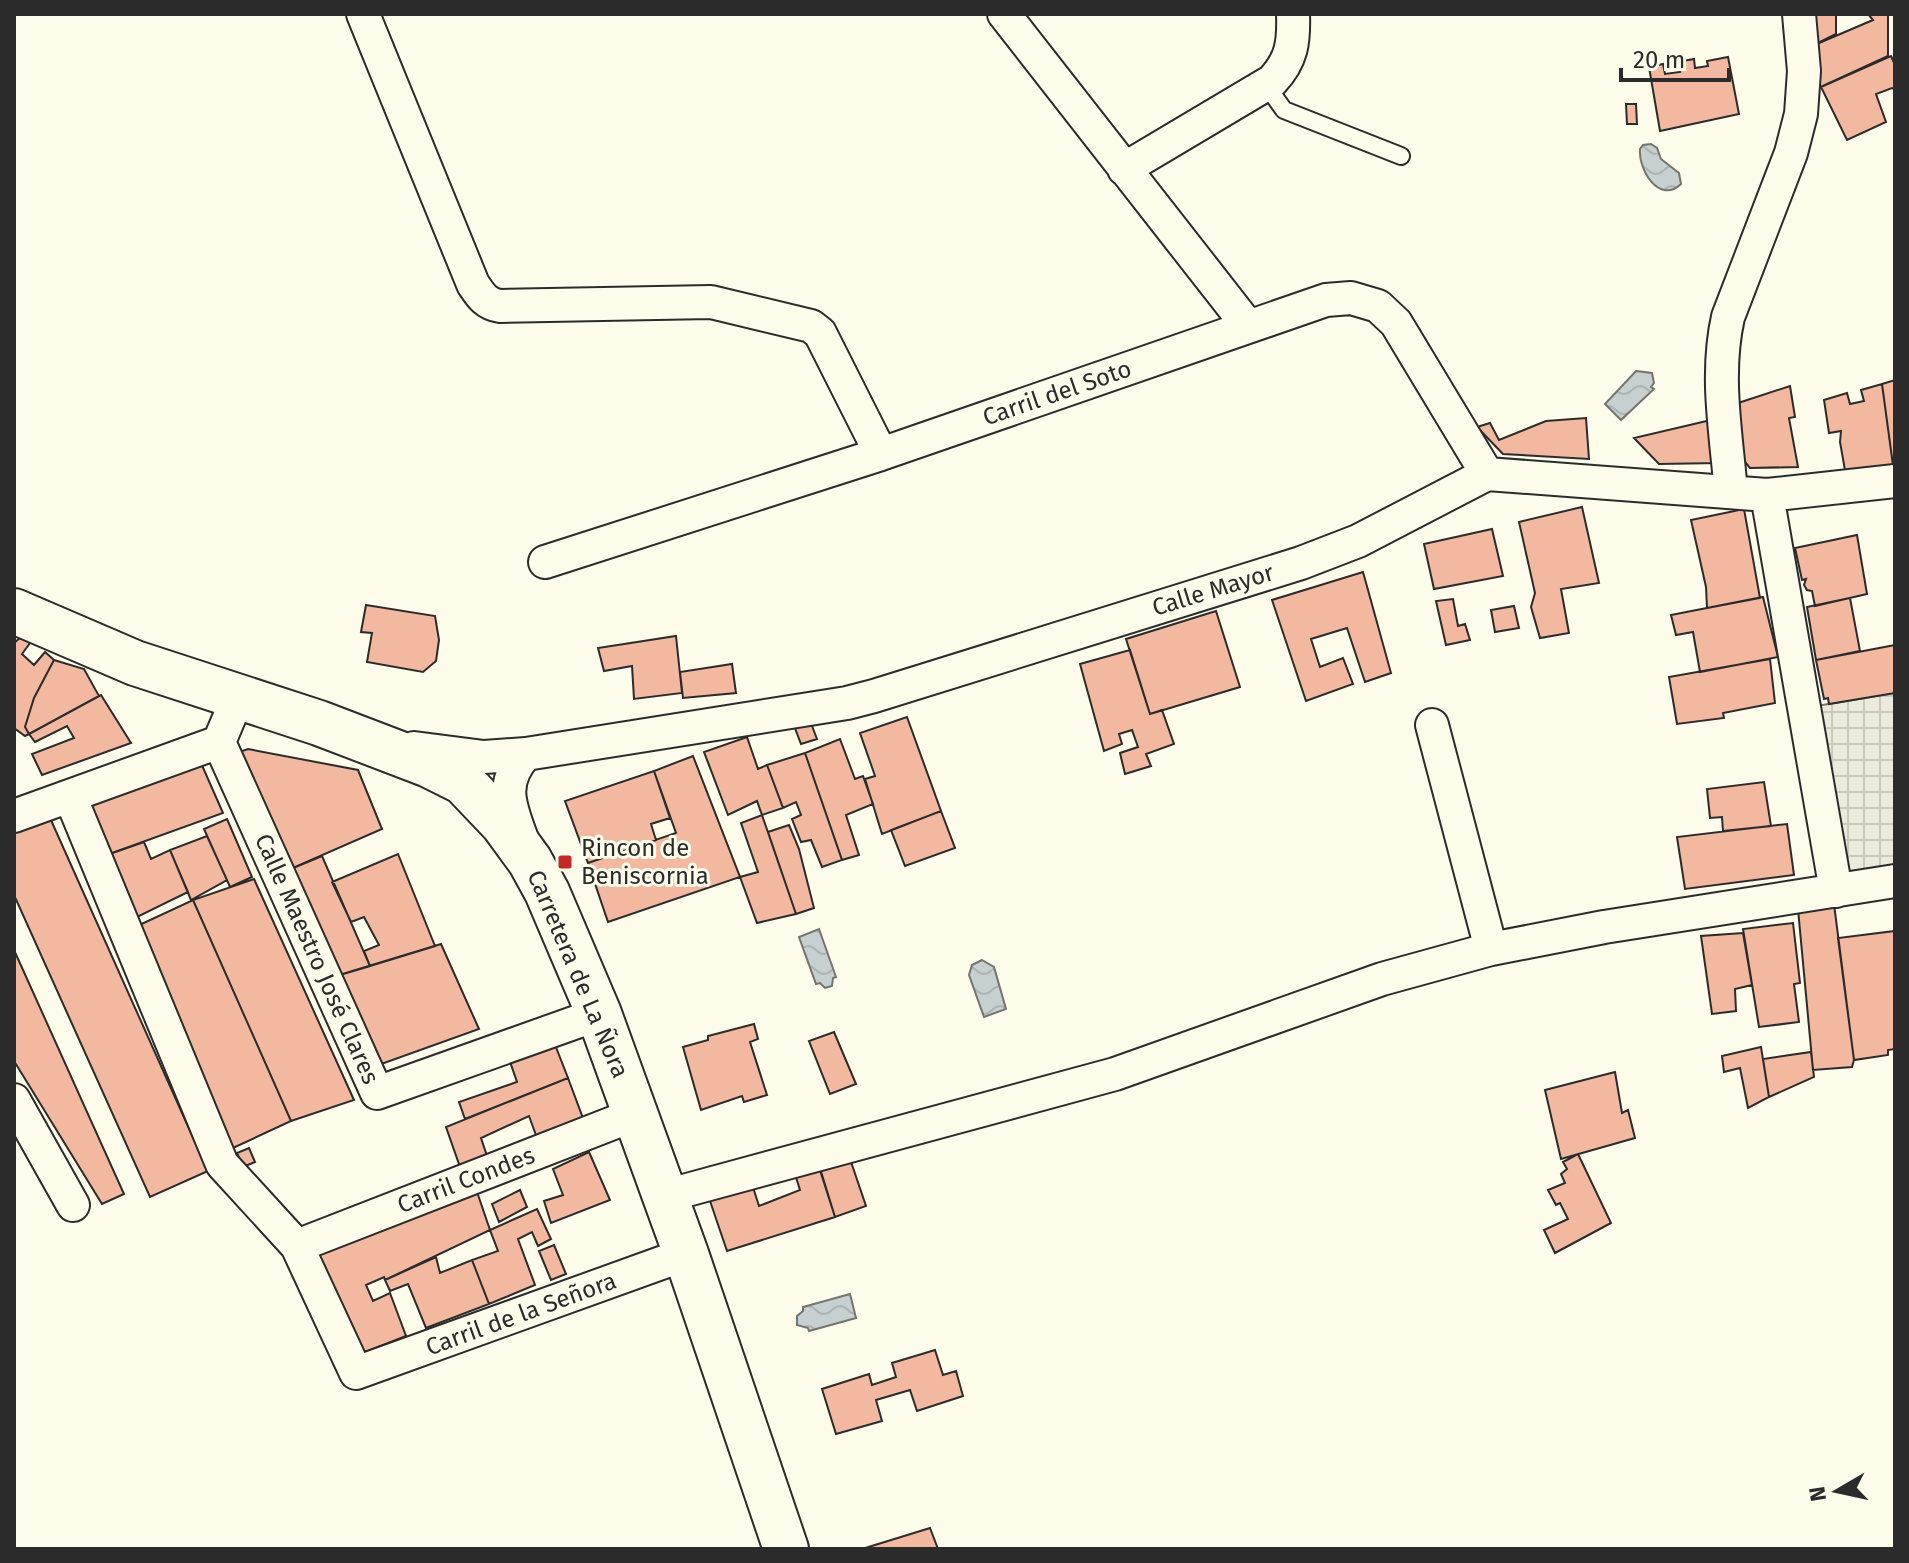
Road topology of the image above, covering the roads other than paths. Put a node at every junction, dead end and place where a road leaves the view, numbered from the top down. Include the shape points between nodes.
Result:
1 (363, 14) edge
2 (1004, 14) edge
3 (1293, 14) edge
4 (1799, 14) edge
5 (1266, 85) junction
6 (1401, 156) dead end
7 (1124, 169) junction
8 (1248, 326) junction
9 (881, 454) junction
10 (1487, 474) junction
11 (1895, 481) edge
12 (1731, 492) junction
13 (1767, 495) junction
14 (545, 562) dead end
15 (14, 611) edge
16 (238, 697) junction
17 (1432, 725) dead end
18 (368, 740) junction
19 (219, 742) junction
20 (526, 754) junction
21 (70, 796) junction
22 (14, 816) edge
23 (530, 861) junction
24 (1895, 881) edge
25 (1836, 891) junction
26 (1491, 949) junction
27 (599, 1014) junction
28 (14, 1100) edge
29 (636, 1114) junction
30 (665, 1196) junction
31 (73, 1205) dead end
32 (297, 1246) junction
33 (686, 1254) junction
34 (786, 1549) edge

1 - 9 street via 481,297 500,306 711,302 811,326 820,333
2 - 7 street
3 - 5 street via 1286,66
4 - 12 street via 1801,114 1722,346
5 - 6 lane via 1284,110
5 - 7 street
7 - 8 street
8 - 9 street, Carril del Soto
8 - 10 street, Carril del Soto via 1326,300 1351,298 1378,306 1396,323
9 - 14 street, Carril del Soto
10 - 12 street
10 - 20 street, Calle Mayor via 1358,541 1301,563 874,696
11 - 13 street
12 - 13 street
13 - 25 street
15 - 16 main road, Carretera de La Ñora via 135,663
16 - 18 main road, Carretera de La Ñora
16 - 19 street
17 - 26 street
18 - 20 street, Calle Mayor via 484,757
18 - 23 main road, Carretera de La Ñora via 463,782
19 - 21 street
19 - 27 street, Calle Maestro José Clares via 377,1093
20 - 23 street via 513,768 509,787 511,809
21 - 22 street
21 - 32 street via 222,1164
23 - 27 main road, Carretera de La Ñora
24 - 25 street
25 - 26 street
26 - 30 street via 1382,979 1103,1078
27 - 29 main road, Carretera de La Ñora
28 - 31 street
29 - 30 main road, Carretera de La Ñora
29 - 32 street, Carril Condes
30 - 33 main road, Carretera de La Ñora
32 - 33 street, Carril de la Señora via 356,1373
33 - 34 main road, Carretera de La Ñora

